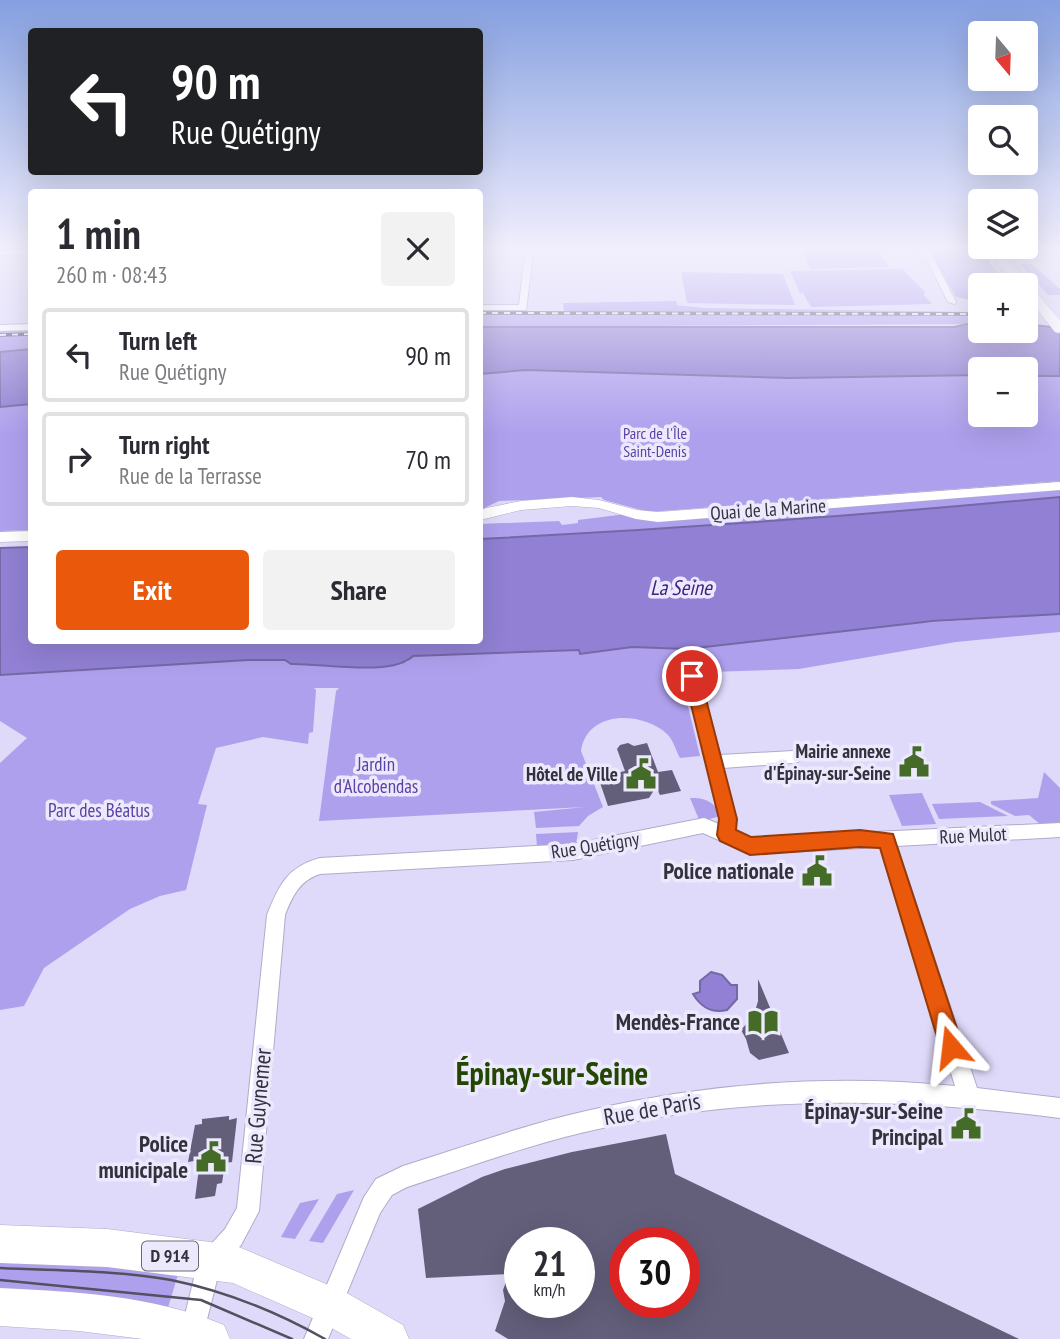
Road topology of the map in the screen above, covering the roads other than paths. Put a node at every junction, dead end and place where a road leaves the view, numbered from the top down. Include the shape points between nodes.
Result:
1 (1043, 308) edge
2 (28, 327) edge
3 (0, 328) edge
4 (1060, 329) edge
5 (1060, 486) edge
6 (483, 515) edge
7 (28, 536) edge
8 (0, 537) edge
9 (692, 676) dead end
10 (793, 757) dead end
11 (714, 762) junction
12 (1060, 830) edge
13 (726, 835) junction
14 (887, 840) junction
15 (299, 873) joint
16 (968, 1096) junction
17 (1060, 1108) edge
18 (0, 1244) edge
19 (210, 1262) junction
20 (0, 1307) edge
21 (323, 1323) edge
22 (202, 1335) edge
23 (389, 1339) edge

1 - 4 main road
2 - 3 street
5 - 6 street, Quai de la Marine via 659,517 587,503 506,506
7 - 8 street
9 - 11 street
10 - 11 street
11 - 13 street via 728,819
12 - 14 street, Rue Mulot
13 - 14 street, Rue Quétigny via 750,846
13 - 15 street, Rue Quétigny via 704,825 573,852 320,866
14 - 16 street
15 - 19 street, Rue Guynemer via 276,915 248,1210 233,1237
16 - 17 street, Rue de Paris
16 - 21 street, Rue de Paris via 808,1090 668,1105 584,1122 403,1177 384,1187 372,1205
18 - 19 main road, D 914 via 107,1248
19 - 21 main road, D 914 via 234,1264
19 - 22 street, Rue Guynemer
20 - 22 main road via 85,1312
21 - 23 main road, D 914

